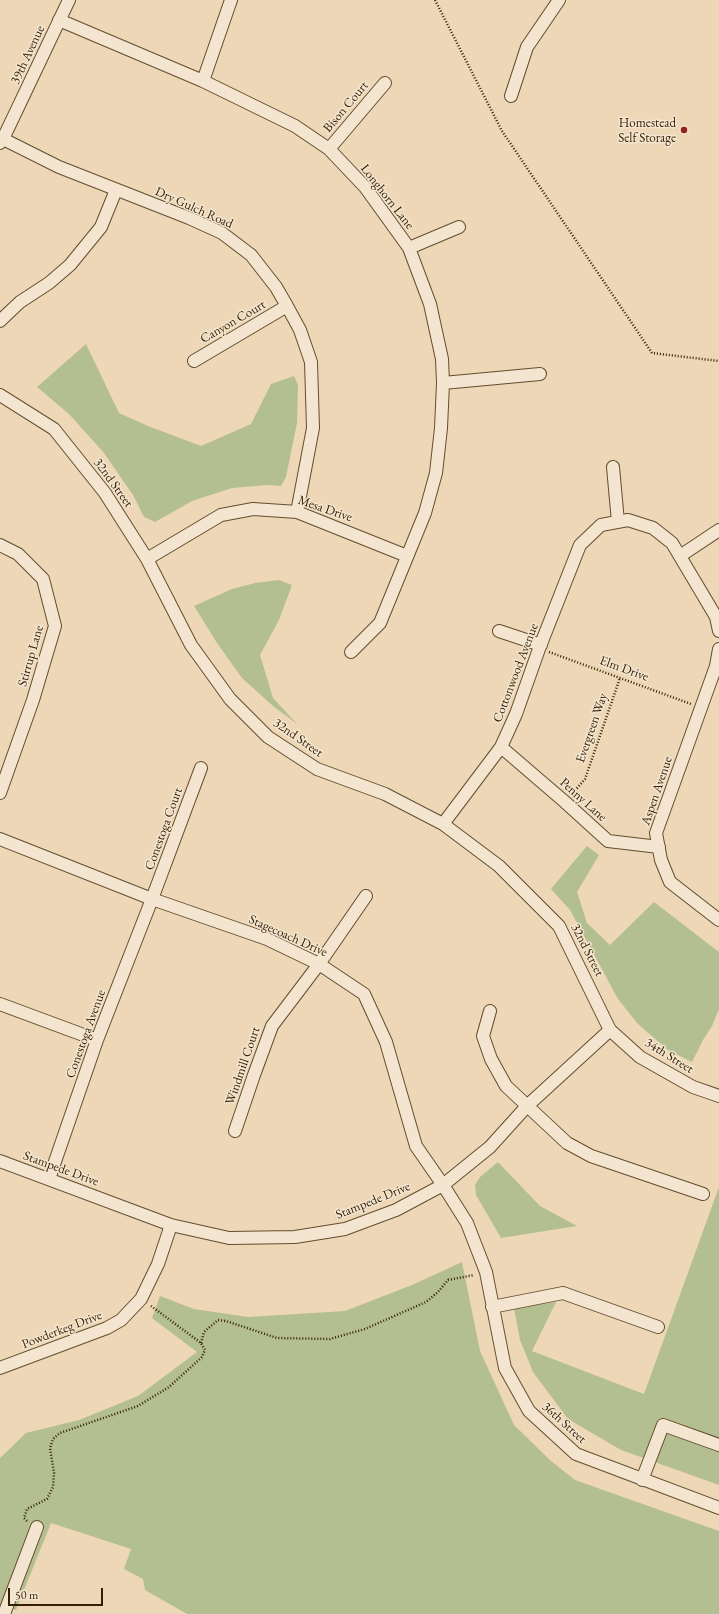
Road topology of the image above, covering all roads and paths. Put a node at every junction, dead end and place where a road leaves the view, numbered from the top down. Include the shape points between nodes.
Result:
1 (69, 0) edge
2 (231, 0) edge
3 (435, 0) edge
4 (559, 0) edge
5 (59, 20) junction
6 (203, 81) junction
7 (385, 83) dead end
8 (511, 96) dead end
9 (2, 141) edge
10 (329, 149) junction
11 (116, 190) junction
12 (459, 227) dead end
13 (409, 248) junction
14 (287, 306) junction
15 (0, 321) edge
16 (194, 361) dead end
17 (719, 362) edge
18 (540, 374) dead end
19 (443, 383) junction
20 (0, 395) edge
21 (613, 467) dead end
22 (297, 512) junction
23 (618, 522) junction
24 (719, 530) edge
25 (0, 545) edge
26 (407, 556) junction
27 (680, 556) junction
28 (146, 559) junction
29 (499, 631) dead end
30 (719, 631) edge
31 (540, 647) junction
32 (719, 649) edge
33 (351, 652) dead end
34 (620, 678) junction
35 (701, 707) junction
36 (501, 747) junction
37 (201, 768) dead end
38 (0, 793) edge
39 (565, 802) junction
40 (443, 824) junction
41 (0, 839) edge
42 (659, 846) junction
43 (366, 896) dead end
44 (152, 899) junction
45 (719, 920) edge
46 (319, 964) junction
47 (0, 1004) edge
48 (490, 1011) dead end
49 (610, 1030) junction
50 (97, 1040) junction
51 (719, 1096) edge
52 (527, 1106) junction
53 (235, 1131) dead end
54 (0, 1161) edge
55 (49, 1179) junction
56 (444, 1185) junction
57 (703, 1194) dead end
58 (171, 1225) junction
59 (486, 1272) junction
60 (140, 1299) junction
61 (492, 1307) junction
62 (658, 1327) dead end
63 (201, 1343) junction
64 (0, 1368) edge
65 (719, 1445) edge
66 (642, 1480) junction
67 (719, 1508) edge
68 (37, 1527) joint
69 (4, 1614) edge

1 - 5 street, 39th Avenue
2 - 6 street
3 - 17 path via 502,131 652,353
4 - 8 street via 527,47
5 - 6 street, Longhorn Lane
5 - 9 street, 39th Avenue
6 - 10 street, Longhorn Lane via 295,126
7 - 10 street, Bison Court
9 - 11 street, Dry Gulch Road
10 - 13 street, Longhorn Lane via 365,187
11 - 14 street, Dry Gulch Road via 222,233 251,255
11 - 15 street via 101,227 70,265 20,302
12 - 13 street
13 - 19 street, Longhorn Lane via 430,304 442,359
14 - 16 street, Canyon Court
14 - 22 street, Dry Gulch Road via 300,330 311,362 314,402 313,428
18 - 19 street
19 - 26 street, Longhorn Lane via 436,474
20 - 28 street, 32nd Street via 54,429 105,493
21 - 23 street
22 - 26 street, Mesa Drive
22 - 28 street, Mesa Drive via 253,509 221,515
23 - 27 street via 628,520 653,528 672,543
23 - 31 street, Cottonwood Avenue via 602,525 580,545
24 - 27 street
25 - 38 street, Stirrup Lane via 18,554 43,579 55,626 33,700
26 - 33 street, Longhorn Lane via 380,623
27 - 30 street via 716,617
28 - 40 street, 32nd Street via 191,645 230,699 268,737 318,769 385,794
29 - 31 street
31 - 34 path, Elm Drive
31 - 36 street, Cottonwood Avenue
32 - 35 street, Aspen Avenue via 716,666
34 - 35 path, Elm Drive
34 - 39 path, Evergreen Way via 585,779
35 - 42 street, Aspen Avenue via 656,833
36 - 39 street, Penny Lane
36 - 40 street, Cottonwood Avenue
37 - 44 street, Conestoga Court
39 - 42 street, Penny Lane via 608,841
40 - 49 street, 32nd Street via 499,866 559,926
41 - 44 street, Stagecoach Drive
42 - 45 street, Aspen Avenue via 661,860 670,882
43 - 46 street, Windmill Court
44 - 46 street, Stagecoach Drive via 267,939
44 - 50 street, Conestoga Avenue
46 - 53 street, Windmill Court via 272,1026
46 - 56 street, Stagecoach Drive via 364,994 386,1042 416,1146
47 - 50 street
48 - 52 street via 483,1036 491,1059 506,1086
49 - 51 street, 34th Street via 640,1057 692,1087
49 - 52 street, Stampede Drive
50 - 55 street, Conestoga Avenue
52 - 56 street, Stampede Drive via 490,1147
52 - 57 street via 568,1143 591,1156
54 - 55 street, Stampede Drive
55 - 58 street, Stampede Drive
56 - 58 street, Stampede Drive via 396,1210 345,1229 295,1237 229,1238
56 - 59 street, 36th Street via 467,1223
58 - 60 street, Powderkeg Drive via 158,1264
59 - 61 street, 36th Street
59 - 63 path via 448,1280 426,1302 365,1329 330,1339 277,1338 218,1320 204,1332
60 - 63 path
60 - 64 street, Powderkeg Drive via 121,1320 107,1328
61 - 62 street via 563,1293
61 - 66 street, 36th Street via 505,1368 529,1411 576,1454
63 - 68 path via 205,1350 202,1357 169,1387 138,1406 60,1433 53,1439 50,1448 54,1473 53,1487 47,1499 27,1509 24,1518
65 - 66 street via 663,1425
66 - 67 street, 36th Street
68 - 69 street

